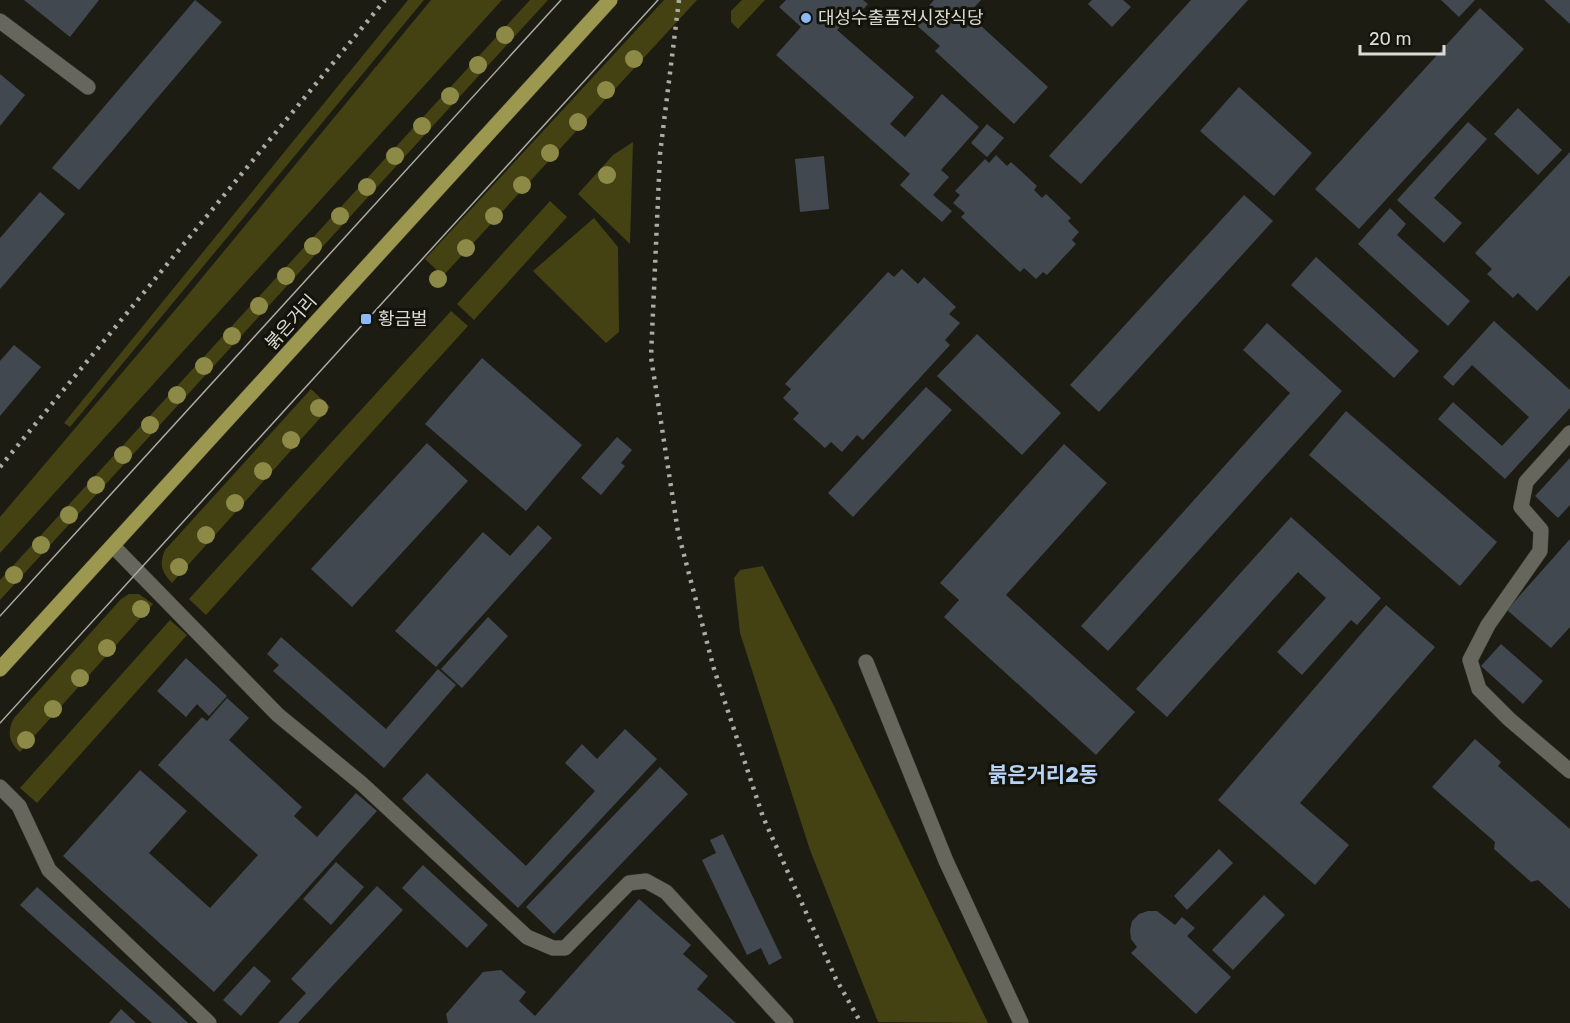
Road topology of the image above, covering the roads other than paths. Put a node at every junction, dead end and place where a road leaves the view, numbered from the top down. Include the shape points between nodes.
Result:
1 (610, 0) edge
2 (0, 21) edge
3 (88, 87) dead end
4 (1570, 433) edge
5 (113, 546) junction
6 (866, 662) dead end
7 (0, 669) edge
8 (1570, 771) edge
9 (0, 787) edge
10 (209, 1023) edge
11 (786, 1023) edge
12 (1021, 1023) edge

1 - 5 main road, 붉은거리
2 - 3 street
4 - 8 street via 1526,482 1521,507 1540,530 1540,551 1488,625 1470,660 1479,688
5 - 7 main road, 붉은거리
5 - 11 street via 278,715 362,784 527,937 553,948 565,948 629,883 645,881 666,892
6 - 12 street via 946,861
9 - 10 street via 19,806 49,870

